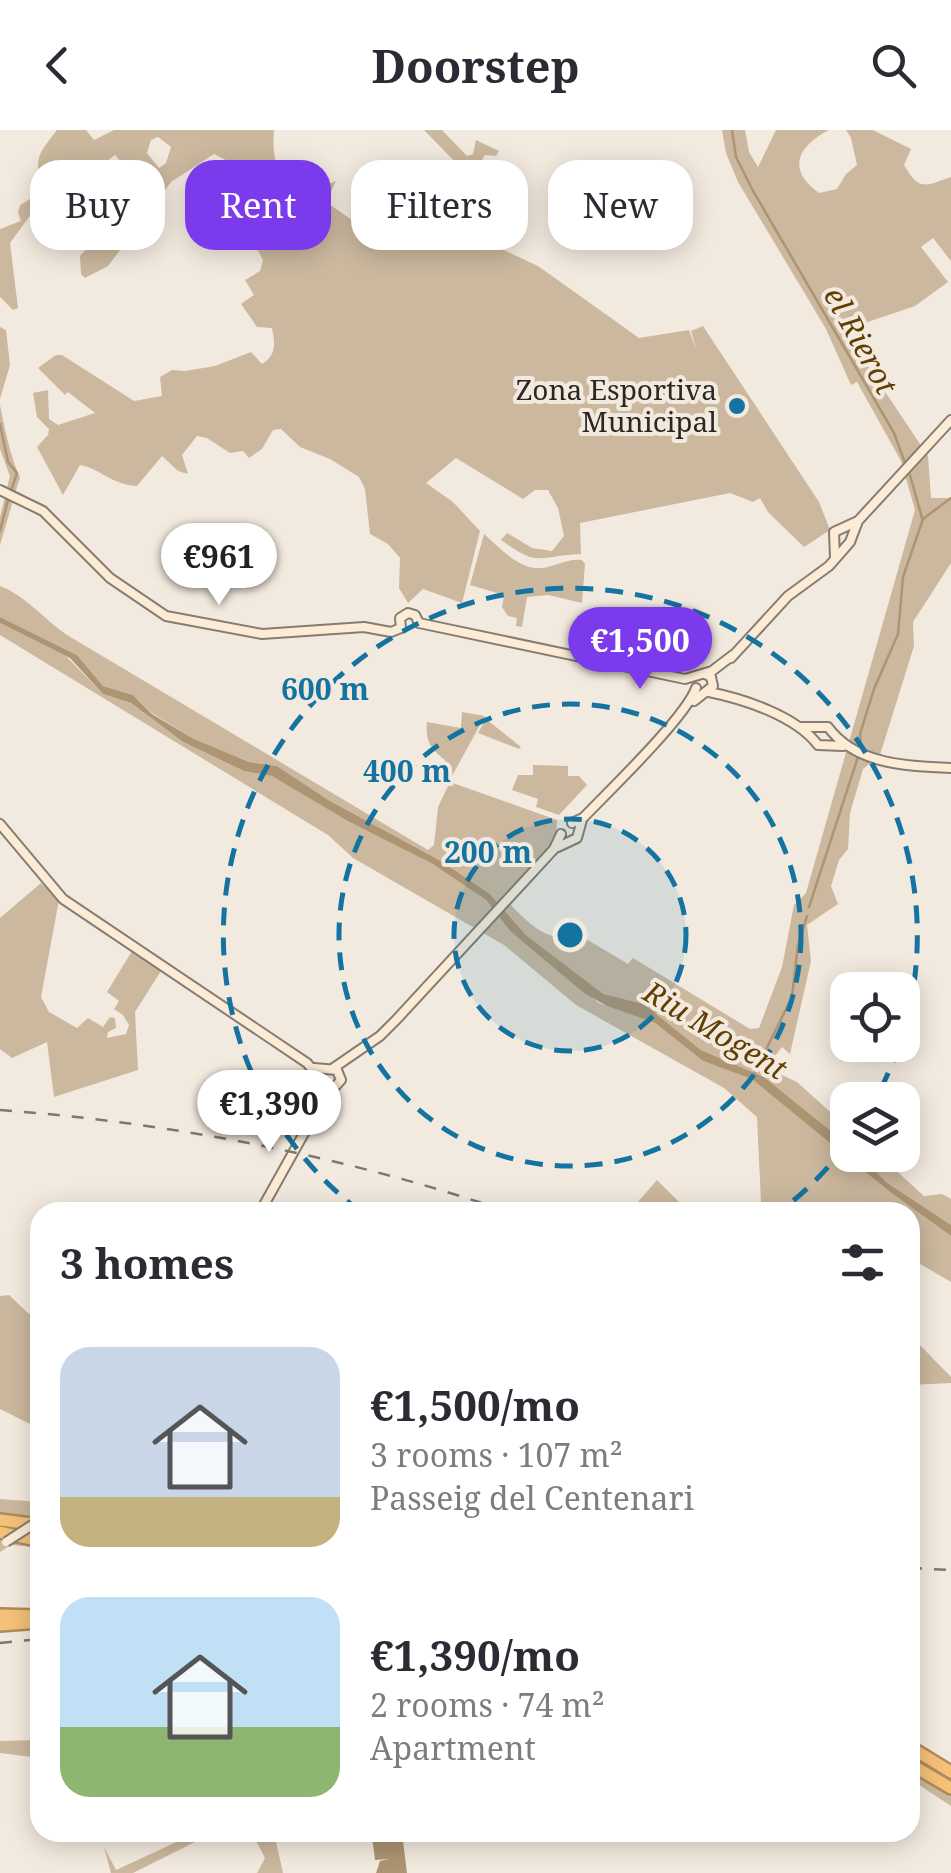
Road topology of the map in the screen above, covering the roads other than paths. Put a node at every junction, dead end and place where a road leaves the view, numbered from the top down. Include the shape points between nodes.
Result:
1 (951, 420) edge
2 (0, 490) edge
3 (847, 532) junction
4 (834, 544) junction
5 (844, 547) junction
6 (835, 558) junction
7 (419, 623) junction
8 (401, 628) junction
9 (733, 655) junction
10 (600, 662) junction
11 (701, 675) junction
12 (705, 688) junction
13 (801, 726) junction
14 (819, 727) junction
15 (813, 737) junction
16 (831, 739) junction
17 (951, 768) edge
18 (0, 824) edge
19 (575, 826) junction
20 (564, 838) junction
21 (314, 1068) junction
22 (334, 1071) junction
23 (324, 1081) junction
24 (334, 1086) junction
25 (322, 1101) junction
26 (266, 1202) edge
27 (0, 1520) edge
28 (30, 1522) edge
29 (30, 1527) edge
30 (30, 1539) edge
31 (1, 1540) edge
32 (0, 1620) edge
33 (30, 1620) edge
34 (920, 1753) edge
35 (920, 1770) edge
36 (951, 1772) edge
37 (951, 1788) edge

1 - 3 street
2 - 8 street via 37,508 110,578 166,616 262,634
3 - 4 street via 834,534
3 - 5 street
4 - 5 street
4 - 6 street
5 - 6 street
6 - 9 street via 796,588
7 - 8 street via 412,632
7 - 8 street via 415,614 405,614
7 - 10 street
9 - 11 street
9 - 12 street
10 - 11 street via 684,679
10 - 12 street
11 - 12 street
11 - 12 street
12 - 13 street
12 - 19 street
13 - 14 street
13 - 15 street
14 - 15 street
14 - 16 street via 828,727
15 - 16 street via 818,745
16 - 17 street via 897,765
18 - 21 street via 62,900
19 - 20 street via 564,825
19 - 20 street via 576,840
20 - 22 street via 385,1032
21 - 22 street
21 - 23 street
22 - 23 street
22 - 24 street via 341,1080
23 - 24 street
23 - 25 street
24 - 25 street
25 - 26 street
27 - 28 highway
29 - 31 street, bridge
30 - 31 highway
32 - 33 highway
34 - 36 highway
35 - 37 highway

